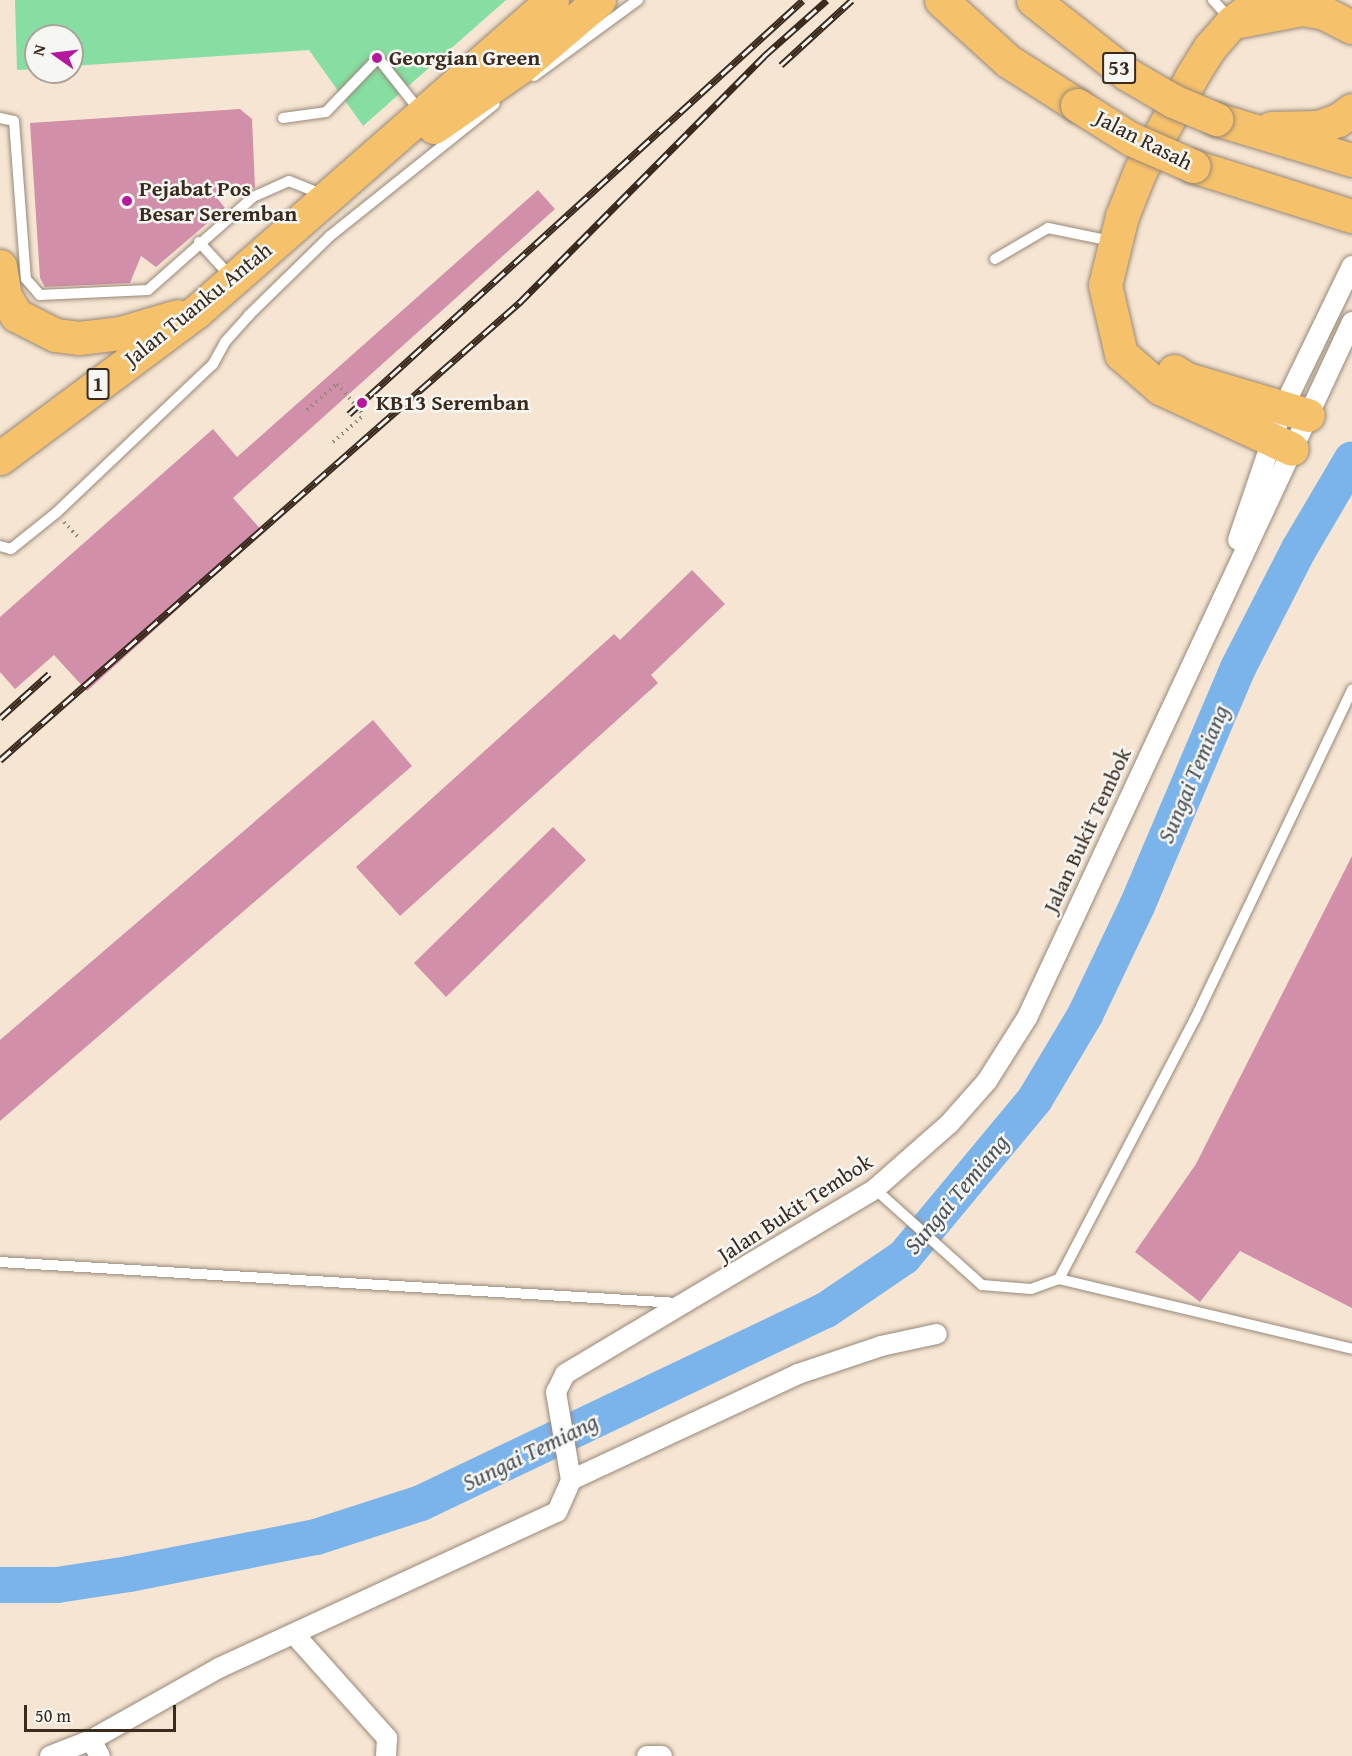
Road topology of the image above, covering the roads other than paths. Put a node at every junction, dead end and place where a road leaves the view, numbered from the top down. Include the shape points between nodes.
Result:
1 (552, 0) edge
2 (638, 0) edge
3 (941, 0) edge
4 (974, 0) edge
5 (1033, 0) edge
6 (1262, 0) edge
7 (595, 3) edge
8 (1223, 11) edge
9 (1352, 27) edge
10 (522, 84) dead end
11 (504, 97) dead end
12 (1077, 105) junction
13 (1352, 110) edge
14 (422, 113) junction
15 (0, 118) edge
16 (283, 118) dead end
17 (1226, 123) junction
18 (1352, 160) edge
19 (335, 189) junction
20 (1352, 216) edge
21 (199, 242) junction
22 (1114, 242) junction
23 (995, 259) dead end
24 (0, 266) edge
25 (1352, 266) edge
26 (232, 278) junction
27 (196, 311) junction
28 (1109, 312) junction
29 (1352, 322) edge
30 (1296, 411) junction
31 (1281, 444) junction
32 (0, 458) edge
33 (0, 546) edge
34 (1352, 690) edge
35 (875, 1189) junction
36 (0, 1262) edge
37 (1059, 1279) junction
38 (688, 1304) junction
39 (937, 1334) dead end
40 (1352, 1349) edge
41 (571, 1480) junction
42 (294, 1634) junction
43 (95, 1748) edge
44 (50, 1756) edge
45 (386, 1756) edge
46 (647, 1756) edge
47 (662, 1756) edge

1 - 14 highway, Jalan Tuanku Antah / 1
2 - 10 lane
3 - 12 highway via 1008,61
4 - 12 highway, Jalan Rasah / 53
5 - 17 highway, 53, bridge via 1127,74 1173,101
6 - 8 highway
7 - 19 highway via 523,65
8 - 9 highway via 1302,9 1324,13
8 - 22 highway via 1210,46 1140,171
11 - 33 lane via 330,236 249,315 225,342 213,364 56,513 11,549
12 - 20 highway, Jalan Rasah / 53, bridge via 1131,139 1193,166
13 - 17 highway via 1338,120 1309,129
14 - 16 lane via 378,58 326,112
14 - 19 highway, Jalan Tuanku Antah / 1
15 - 21 lane via 14,121 26,279 40,295 148,290
17 - 18 highway, 53
19 - 21 lane via 289,181 253,197
19 - 26 highway, Jalan Tuanku Antah / 1
21 - 26 lane
22 - 23 lane via 1048,228
22 - 28 highway via 1105,285
24 - 27 highway, 1 via 5,297 16,315 55,335 79,338 120,333
25 - 30 street, Jalan Bukit Tembok
26 - 27 highway, Jalan Tuanku Antah / 1
27 - 32 highway, Jalan Tuanku Antah / 1
28 - 30 highway via 1143,351 1187,379
28 - 31 highway via 1121,354 1160,388
29 - 30 street, Jalan Bukit Tembok
30 - 31 street, Jalan Bukit Tembok
30 - 31 street, Jalan Bukit Tembok
31 - 35 street, Jalan Bukit Tembok via 1215,614 1027,1018 987,1081 949,1124
34 - 37 lane via 1195,1019
35 - 37 lane via 982,1285 1031,1288
35 - 38 street, Jalan Bukit Tembok
36 - 38 lane
37 - 40 lane
38 - 41 street, Jalan Bukit Tembok via 565,1374 556,1392 563,1455
39 - 41 street via 880,1346 798,1374
41 - 42 street via 557,1512
42 - 43 street via 219,1668
42 - 45 street via 387,1737
43 - 44 street
46 - 47 street

